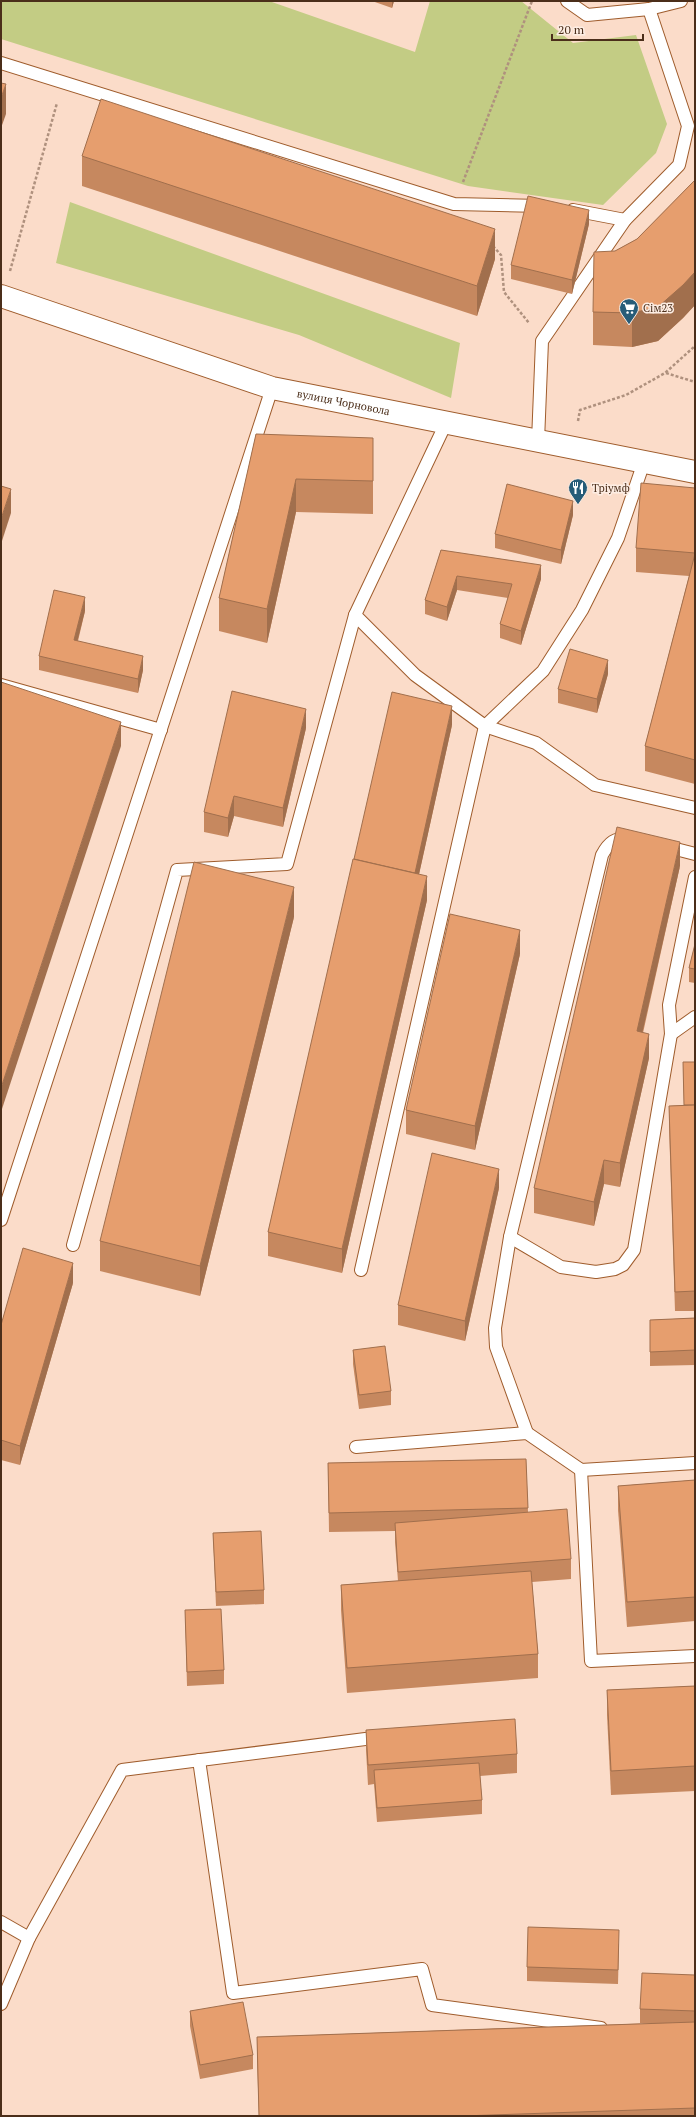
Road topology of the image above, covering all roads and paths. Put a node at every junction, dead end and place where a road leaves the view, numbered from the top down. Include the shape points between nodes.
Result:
1 (532, 1) edge
2 (567, 1) edge
3 (681, 1) edge
4 (649, 8) junction
5 (1, 63) edge
6 (63, 83) junction
7 (454, 204) junction
8 (625, 220) junction
9 (491, 243) edge
10 (2, 296) edge
11 (542, 341) junction
12 (695, 346) edge
13 (665, 373) junction
14 (695, 382) edge
15 (272, 388) junction
16 (446, 423) junction
17 (538, 441) junction
18 (575, 448) junction
19 (644, 462) junction
20 (695, 472) edge
21 (355, 615) junction
22 (1, 685) edge
23 (485, 726) junction
24 (161, 730) junction
25 (695, 808) edge
26 (695, 854) edge
27 (695, 877) edge
28 (695, 1017) edge
29 (671, 1034) junction
30 (1, 1220) edge
31 (510, 1237) junction
32 (73, 1245) dead end
33 (362, 1270) dead end
34 (527, 1433) junction
35 (356, 1448) dead end
36 (695, 1463) edge
37 (581, 1470) junction
38 (695, 1656) edge
39 (394, 1735) edge
40 (199, 1760) junction
41 (1, 1922) edge
42 (29, 1938) junction
43 (1, 2004) edge
44 (613, 2030) edge

1 - 7 path
2 - 4 lane via 587,14
3 - 4 lane
4 - 8 lane via 688,126 679,165
5 - 6 lane
6 - 7 lane
6 - 10 path
7 - 8 lane via 560,208
8 - 11 lane
9 - 11 path via 501,254 504,292
10 - 15 street, вулиця Чорновола
11 - 17 lane
12 - 13 path
13 - 14 path
13 - 18 path via 626,395 580,410
15 - 16 street, вулиця Чорновола
15 - 24 lane
16 - 17 street, вулиця Чорновола
16 - 21 lane
17 - 18 street, вулиця Чорновола
18 - 19 street, вулиця Чорновола
19 - 20 street, вулиця Чорновола
19 - 23 lane via 618,538 582,610 543,670
21 - 23 lane via 415,675
21 - 32 lane via 287,864 177,870
22 - 24 lane
23 - 25 lane via 536,742 595,785
23 - 33 lane
24 - 30 lane
26 - 31 lane via 629,838 618,838 607,844 602,855
27 - 29 lane via 669,1005
28 - 29 lane
29 - 31 lane via 637,1242 629,1258 623,1265 605,1272 561,1267
31 - 34 lane via 495,1328 496,1347
34 - 35 lane
34 - 37 lane
36 - 37 lane
37 - 38 lane via 591,1661
39 - 40 lane
40 - 42 lane via 122,1770
40 - 44 lane via 233,1992 422,1969 432,2004
41 - 42 lane
42 - 43 lane

